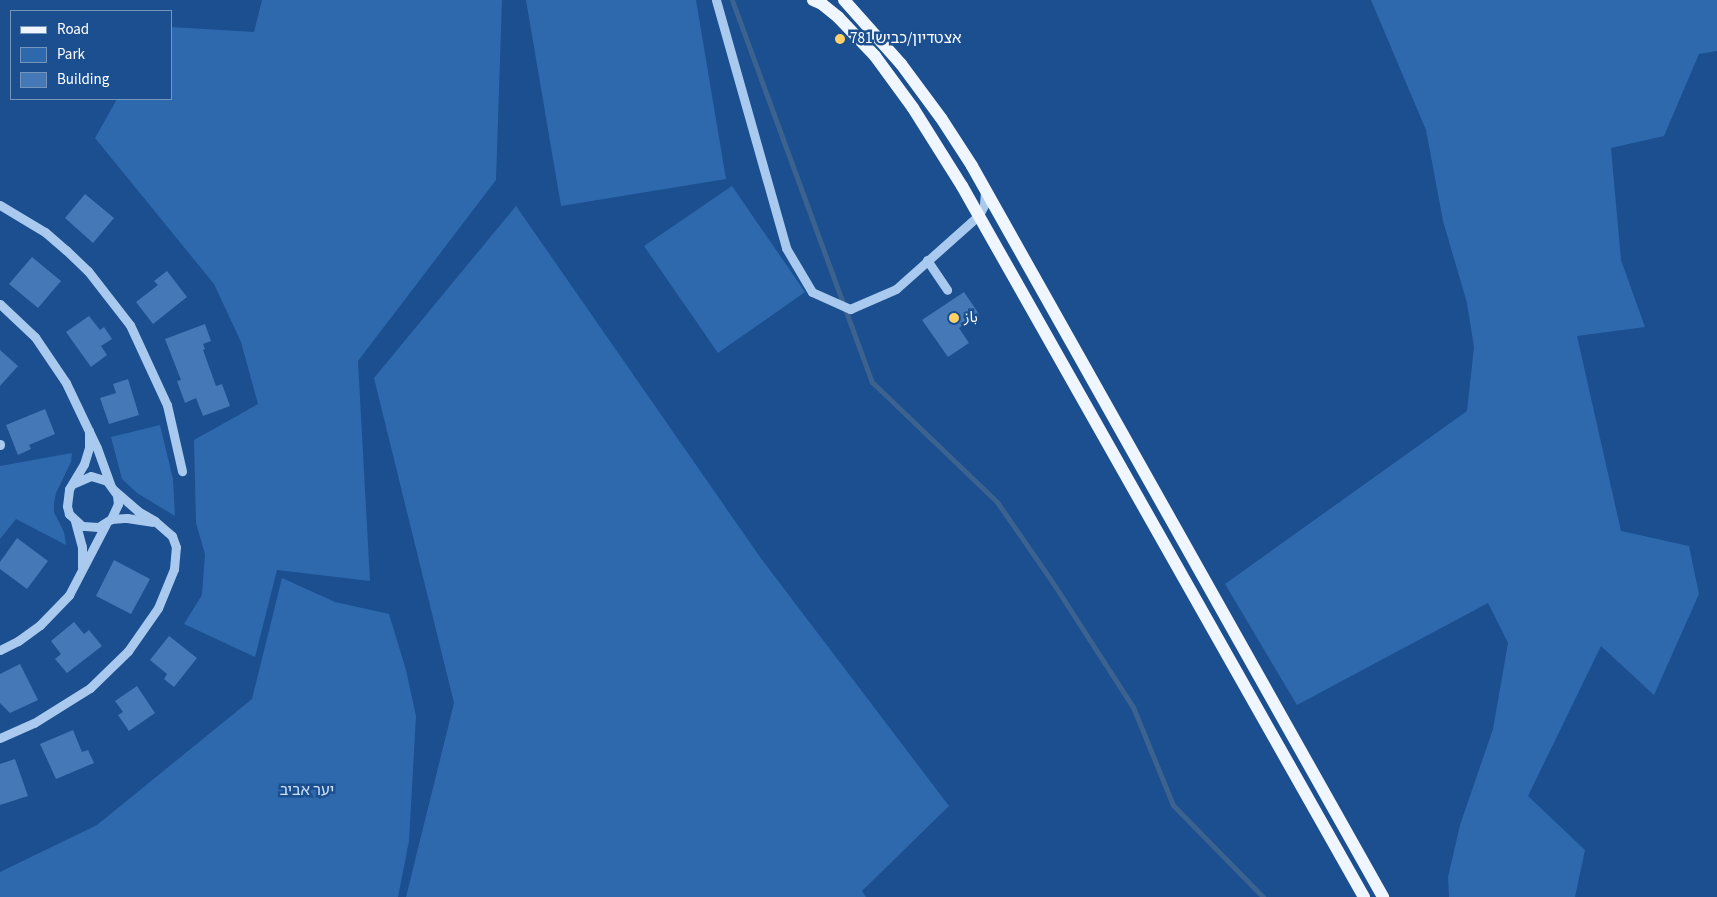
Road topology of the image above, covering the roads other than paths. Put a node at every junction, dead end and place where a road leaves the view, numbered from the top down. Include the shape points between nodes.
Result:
1 (716, 0) edge
2 (813, 0) edge
3 (844, 0) edge
4 (985, 190) junction
5 (0, 205) edge
6 (979, 215) junction
7 (927, 260) junction
8 (948, 290) dead end
9 (0, 304) edge
10 (89, 431) junction
11 (182, 471) dead end
12 (75, 483) junction
13 (112, 487) junction
14 (75, 521) junction
15 (109, 521) junction
16 (159, 524) junction
17 (81, 572) junction
18 (0, 650) edge
19 (0, 738) edge
20 (1364, 897) edge
21 (1383, 897) edge

1 - 7 street via 786,248 812,292 850,309 896,289
2 - 6 main road via 838,16 875,56 913,108
3 - 4 main road via 923,93
4 - 6 street via 984,205
4 - 21 main road
5 - 11 street via 45,232 88,270 130,325 168,405
6 - 7 street
6 - 20 main road
7 - 8 street
9 - 10 street via 34,336 50,358
10 - 12 street via 89,448
10 - 13 street
12 - 13 street via 91,476 99,477
12 - 14 street via 67,498 69,514
13 - 15 street via 118,504
13 - 16 street via 138,511
14 - 15 street via 90,528
14 - 17 street via 82,547
15 - 16 street via 126,518
15 - 17 street
16 - 19 street via 172,536 176,557 168,585 146,628 90,688 43,718
17 - 18 street via 57,609 18,641

